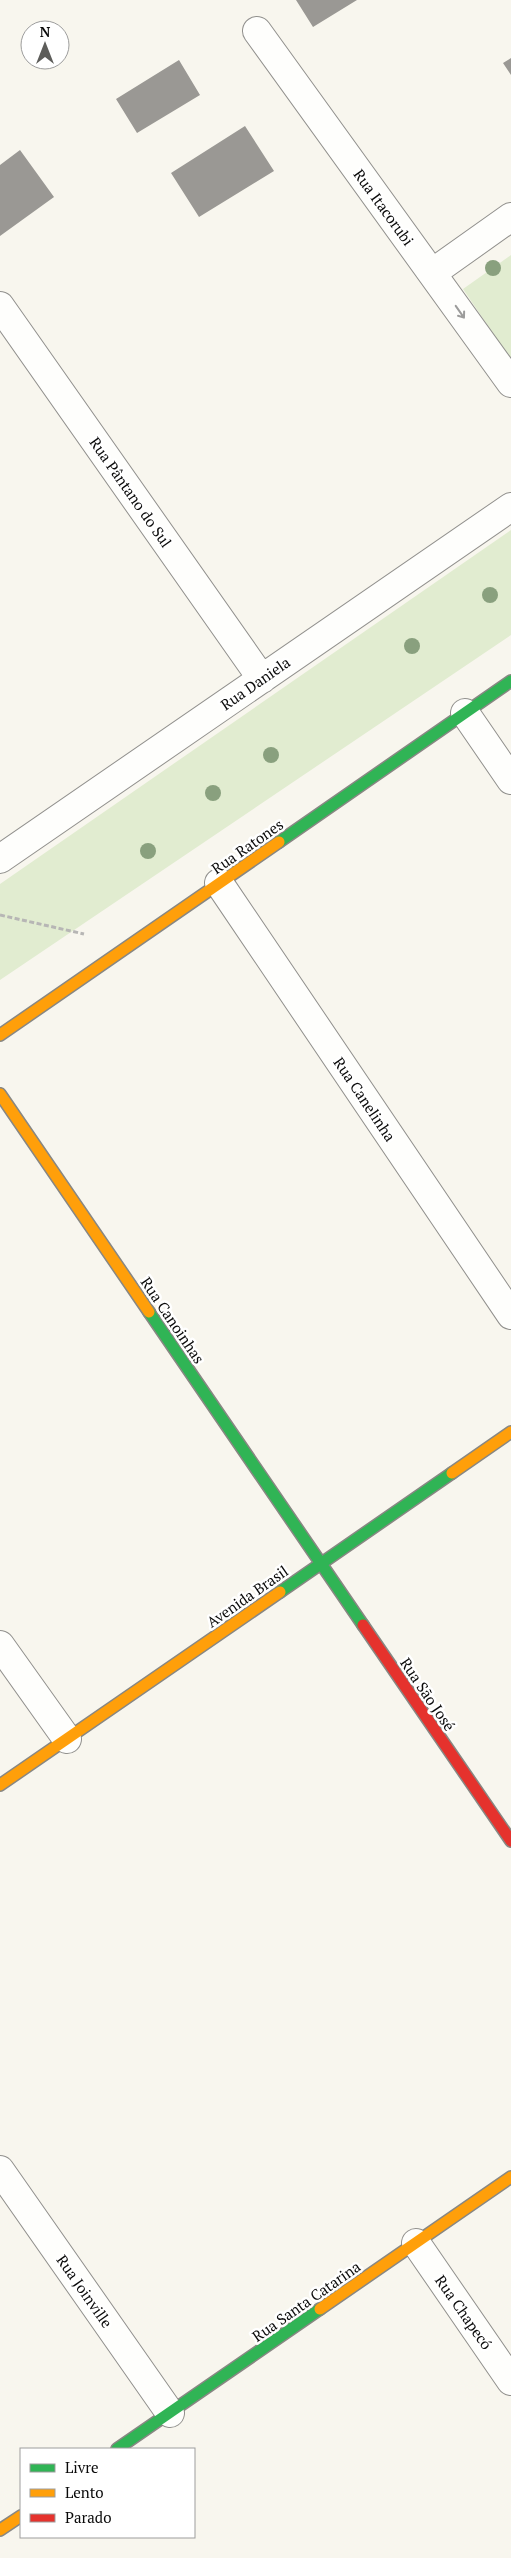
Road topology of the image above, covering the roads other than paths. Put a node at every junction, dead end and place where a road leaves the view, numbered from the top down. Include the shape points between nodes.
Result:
1 (257, 31) dead end
2 (508, 225) edge
3 (432, 273) junction
4 (0, 306) edge
5 (511, 383) edge
6 (511, 507) edge
7 (262, 679) junction
8 (511, 681) edge
9 (465, 713) junction
10 (511, 780) edge
11 (0, 859) edge
12 (219, 883) junction
13 (0, 1035) edge
14 (0, 1094) edge
15 (511, 1315) edge
16 (511, 1432) edge
17 (321, 1563) junction
18 (0, 1645) edge
19 (67, 1739) junction
20 (0, 1785) edge
21 (511, 1842) edge
22 (0, 2170) edge
23 (511, 2178) edge
24 (416, 2243) junction
25 (511, 2381) edge
26 (170, 2413) junction
27 (118, 2448) edge
28 (20, 2517) edge
29 (0, 2530) edge

1 - 3 street, Rua Itacorubi
2 - 3 street
3 -> 5 street, Rua Itacorubi
4 - 7 street, Rua Pântano do Sul
6 - 7 street, Rua Daniela
7 - 11 street, Rua Daniela
8 - 9 street, Rua Ratones
9 - 10 street
9 - 12 street, Rua Ratones
12 - 13 street, Rua Ratones
12 - 15 street, Rua Canelinha
14 - 17 street, Rua Canoinhas
16 - 17 street, Avenida Brasil
17 - 19 street, Avenida Brasil
17 - 21 street, Rua São José
18 - 19 street
19 - 20 street, Avenida Brasil
22 - 26 street, Rua Joinville
23 - 24 street, Rua Santa Catarina
24 - 25 street, Rua Chapecó
24 - 26 street, Rua Santa Catarina
26 - 27 street, Rua Santa Catarina
28 - 29 street

